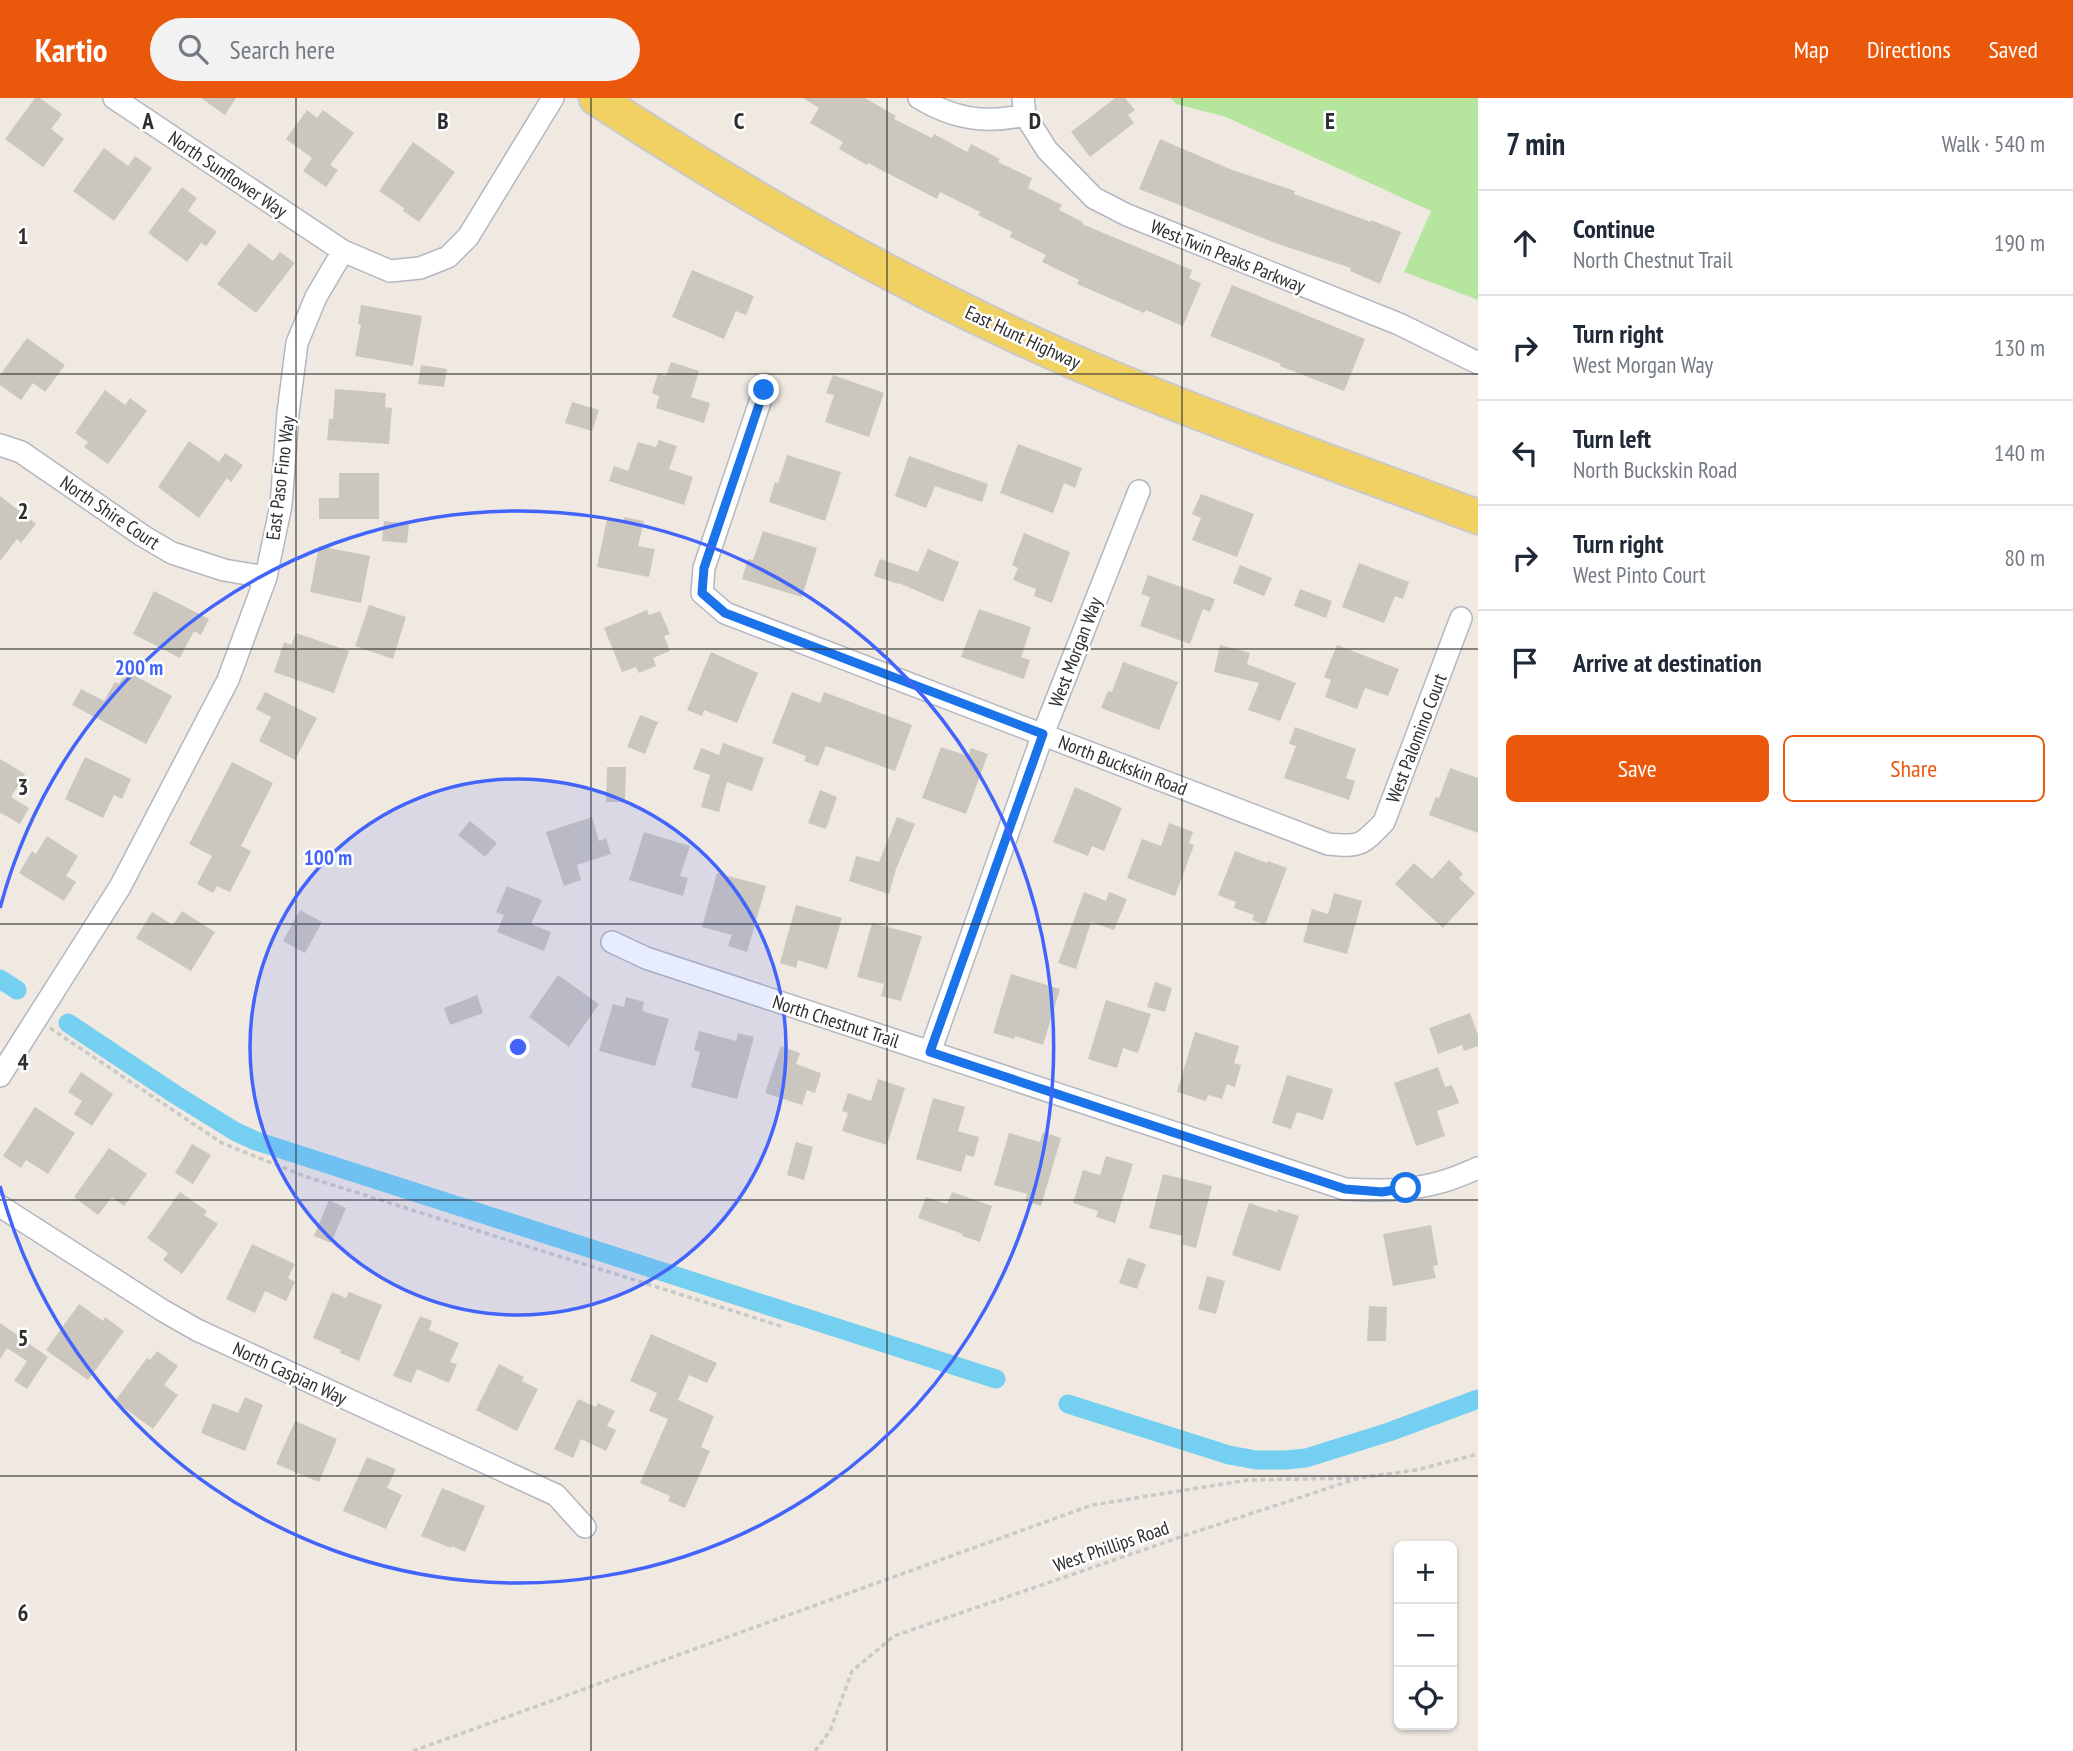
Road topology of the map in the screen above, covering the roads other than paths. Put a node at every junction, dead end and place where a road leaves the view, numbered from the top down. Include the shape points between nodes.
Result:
1 (114, 98) edge
2 (552, 98) edge
3 (596, 98) edge
4 (919, 98) edge
5 (1024, 106) edge
6 (343, 251) junction
7 (1478, 363) edge
8 (764, 390) dead end
9 (0, 445) edge
10 (1139, 491) dead end
11 (1478, 517) edge
12 (266, 578) junction
13 (1461, 618) dead end
14 (1043, 734) junction
15 (1355, 847) joint
16 (612, 942) dead end
17 (930, 1052) junction
18 (0, 1076) edge
19 (1478, 1168) edge
20 (0, 1206) edge
21 (585, 1527) dead end

1 - 6 street, North Sunflower Way
2 - 6 street via 468,237 448,257 420,268 390,271
3 - 11 main road, East Hunt Highway via 667,145 877,266 1021,337 1124,383
4 - 5 street via 970,118 1002,120
5 - 7 street, West Twin Peaks Parkway via 1047,150 1094,198 1399,324
6 - 12 street, East Paso Fino Way via 316,297 297,343 281,505
8 - 14 street, North Buckskin Road via 704,568 702,593 725,613
9 - 12 street, North Shire Court via 21,452 172,553
10 - 14 street, West Morgan Way
12 - 18 street, East Paso Fino Way via 228,680 120,887
13 - 15 street, West Palomino Court via 1384,822
14 - 15 street, North Buckskin Road via 1328,844
14 - 17 street, West Morgan Way
16 - 17 street, North Chestnut Trail via 646,958
17 - 19 street, North Chestnut Trail via 1345,1189 1382,1192 1441,1182
20 - 21 street, North Caspian Way via 197,1330 556,1495

